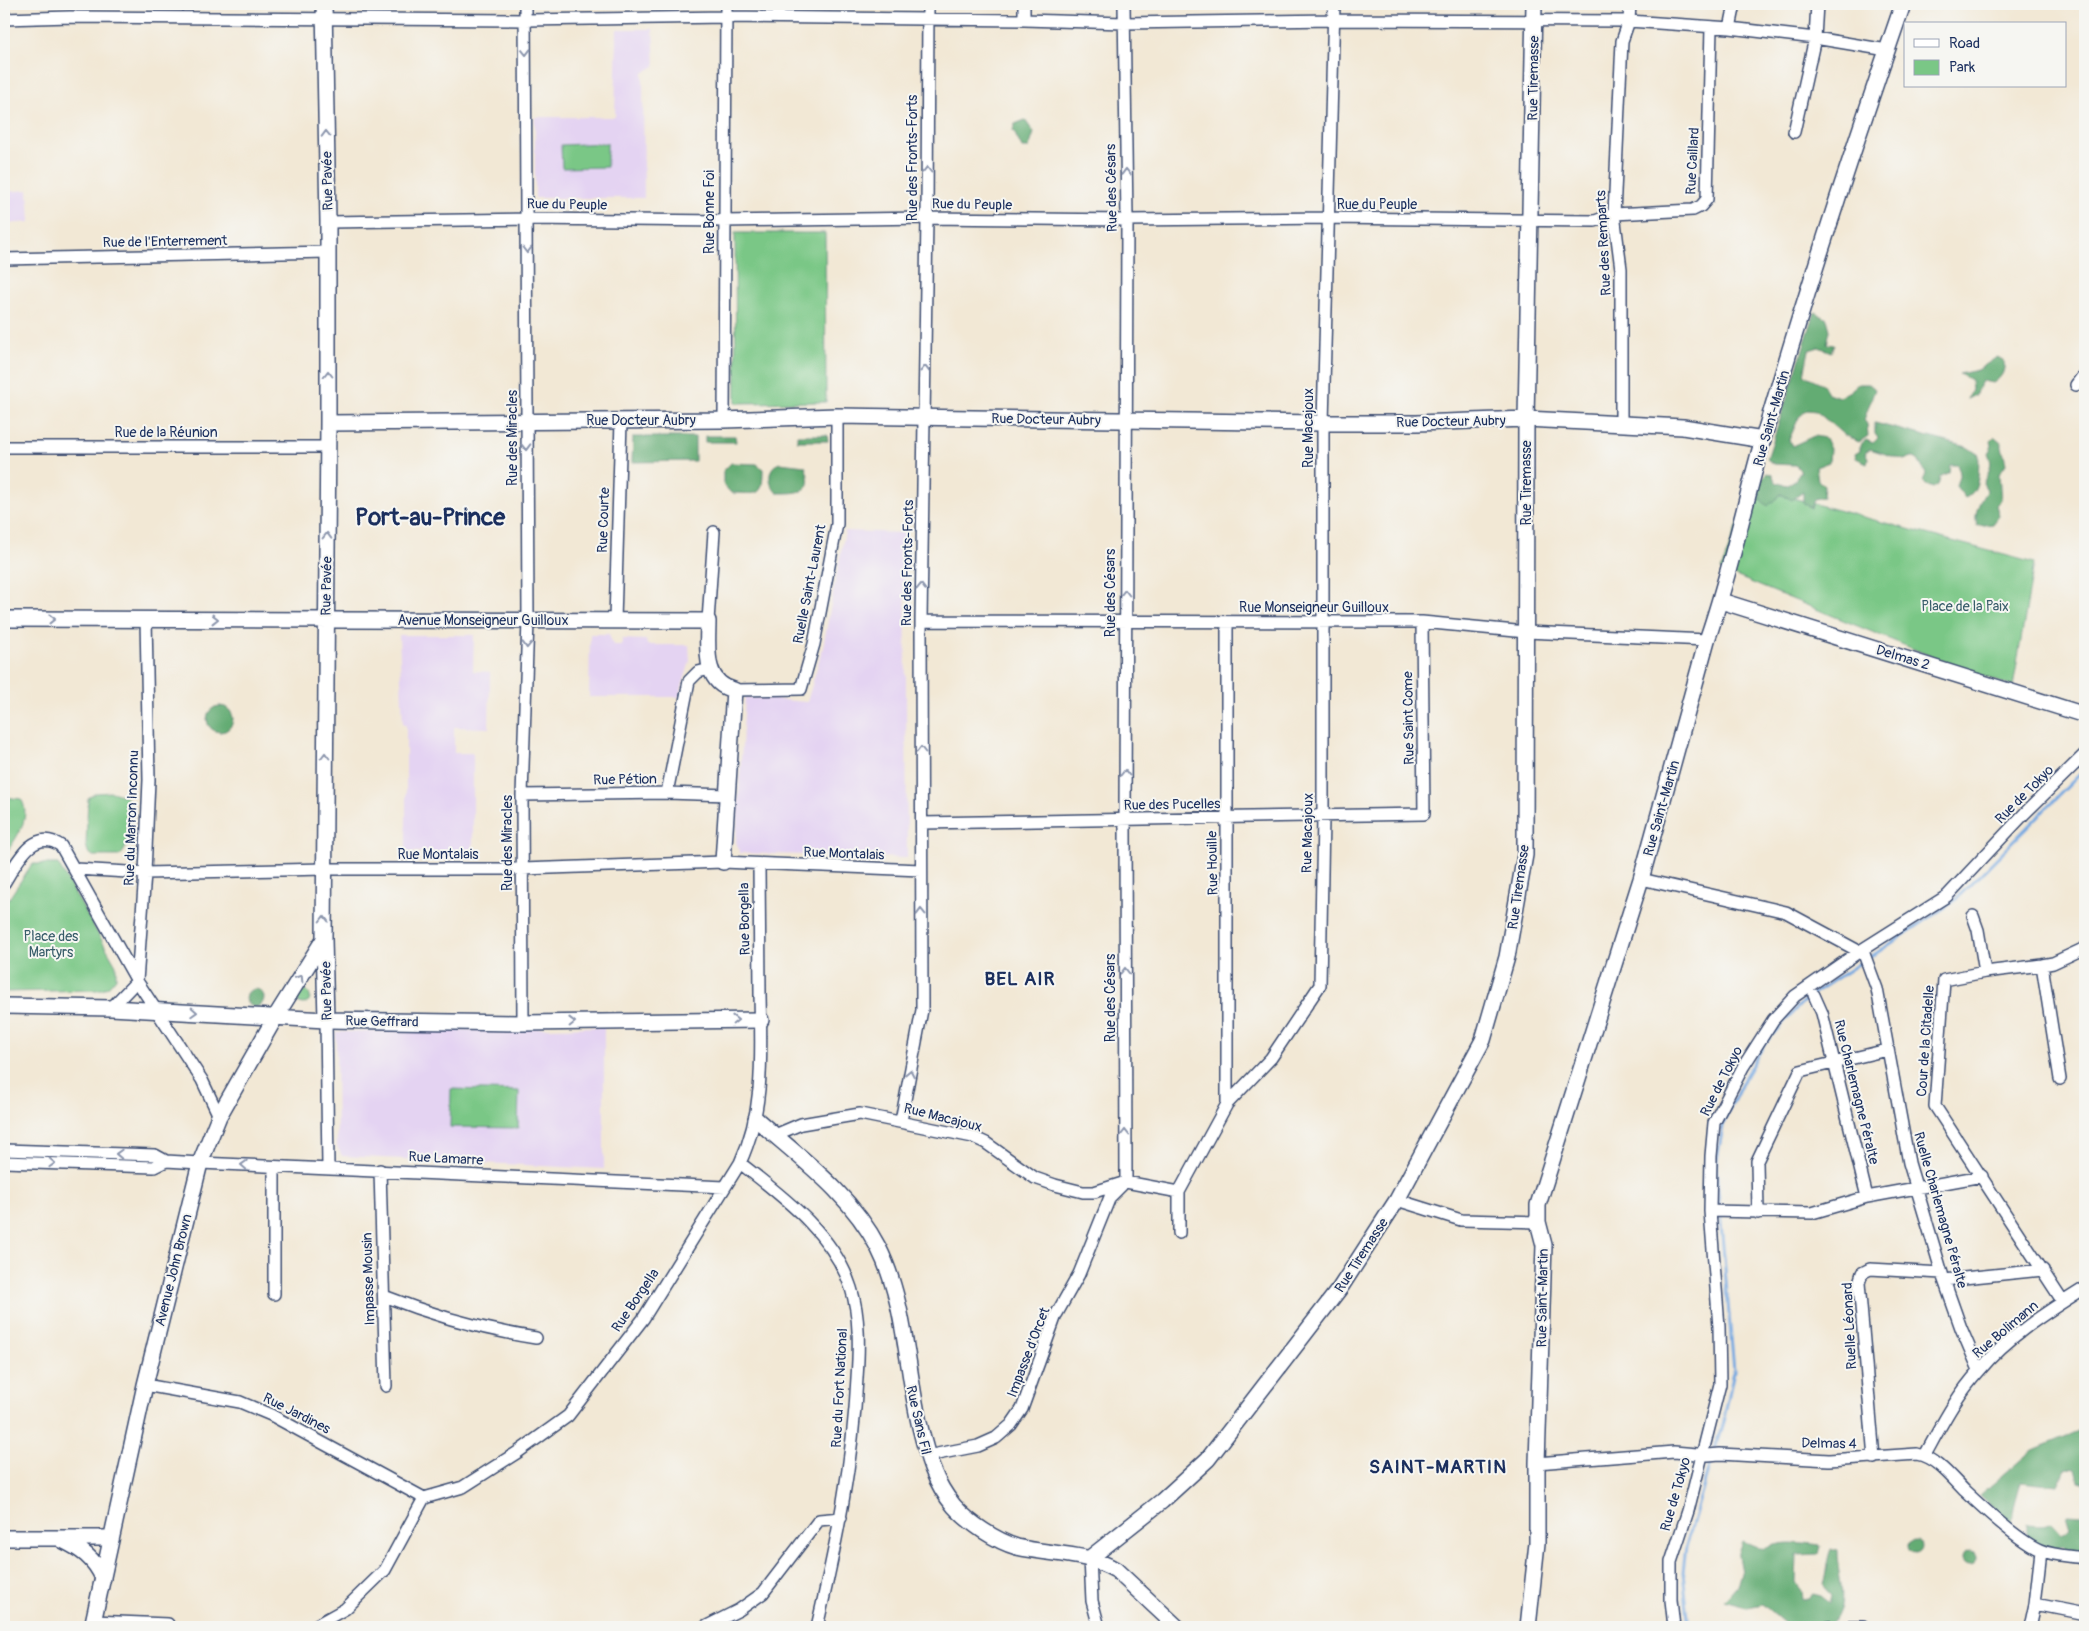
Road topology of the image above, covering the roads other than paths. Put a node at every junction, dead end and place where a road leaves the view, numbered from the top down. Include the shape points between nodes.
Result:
1 (525, 4) edge
2 (726, 4) edge
3 (928, 4) edge
4 (1024, 4) edge
5 (1124, 4) edge
6 (1334, 4) edge
7 (1534, 4) edge
8 (1630, 4) edge
9 (1735, 4) edge
10 (1817, 4) edge
11 (1903, 4) edge
12 (324, 11) edge
13 (726, 17) junction
14 (4, 19) edge
15 (928, 19) junction
16 (1534, 19) junction
17 (525, 20) junction
18 (1024, 20) junction
19 (1334, 20) junction
20 (1629, 21) junction
21 (1124, 23) junction
22 (1711, 27) junction
23 (1730, 28) junction
24 (1814, 38) junction
25 (1887, 50) junction
26 (1794, 132) dead end
27 (1614, 214) junction
28 (927, 218) junction
29 (1327, 218) junction
30 (527, 219) junction
31 (1127, 220) junction
32 (1529, 220) junction
33 (724, 221) junction
34 (328, 222) junction
35 (328, 252) junction
36 (4, 259) edge
37 (2085, 373) edge
38 (2076, 385) dead end
39 (837, 416) junction
40 (924, 418) junction
41 (1526, 419) junction
42 (724, 420) junction
43 (1125, 420) junction
44 (526, 421) junction
45 (621, 421) junction
46 (1322, 422) junction
47 (328, 423) junction
48 (1621, 423) junction
49 (1763, 440) junction
50 (4, 447) edge
51 (328, 447) junction
52 (714, 532) dead end
53 (1721, 601) junction
54 (146, 618) junction
55 (4, 619) edge
56 (326, 620) junction
57 (615, 620) junction
58 (528, 621) junction
59 (708, 621) junction
60 (921, 621) junction
61 (1126, 621) junction
62 (1226, 622) junction
63 (1324, 622) junction
64 (1422, 622) junction
65 (1526, 632) junction
66 (1708, 640) junction
67 (710, 669) junction
68 (734, 690) junction
69 (2085, 715) edge
70 (2085, 754) edge
71 (667, 793) junction
72 (522, 795) junction
73 (728, 795) junction
74 (1424, 814) joint
75 (1323, 817) junction
76 (1226, 818) junction
77 (1124, 820) junction
78 (922, 823) junction
79 (724, 862) junction
80 (759, 864) junction
81 (325, 869) junction
82 (522, 869) junction
83 (76, 870) junction
84 (921, 870) junction
85 (145, 873) junction
86 (1641, 879) junction
87 (4, 883) edge
88 (1973, 916) dead end
89 (324, 939) junction
90 (2085, 948) edge
91 (1862, 952) junction
92 (2042, 965) junction
93 (1985, 972) junction
94 (137, 981) junction
95 (1814, 995) dead end
96 (4, 1006) edge
97 (110, 1008) junction
98 (156, 1010) junction
99 (276, 1016) junction
100 (326, 1020) junction
101 (761, 1020) junction
102 (523, 1023) junction
103 (1887, 1050) junction
104 (1834, 1063) junction
105 (2060, 1079) dead end
106 (1227, 1104) junction
107 (219, 1116) junction
108 (756, 1119) junction
109 (901, 1121) junction
110 (775, 1136) junction
111 (4, 1150) edge
112 (166, 1161) junction
113 (4, 1162) edge
114 (200, 1163) junction
115 (740, 1163) junction
116 (274, 1167) junction
117 (328, 1168) junction
118 (380, 1170) junction
119 (1982, 1176) junction
120 (1126, 1182) junction
121 (725, 1187) junction
122 (1916, 1188) junction
123 (1179, 1192) junction
124 (1867, 1198) junction
125 (1397, 1200) junction
126 (1710, 1210) junction
127 (1758, 1212) junction
128 (1538, 1222) junction
129 (1179, 1233) dead end
130 (2042, 1270) junction
131 (1943, 1276) junction
132 (2085, 1288) edge
133 (274, 1294) dead end
134 (384, 1296) junction
135 (2063, 1302) junction
136 (536, 1338) dead end
137 (1979, 1370) junction
138 (145, 1385) junction
139 (386, 1386) dead end
140 (1710, 1455) junction
141 (927, 1456) junction
142 (1924, 1456) junction
143 (1874, 1458) junction
144 (1537, 1463) junction
145 (424, 1498) junction
146 (841, 1518) junction
147 (4, 1538) edge
148 (111, 1538) junction
149 (58, 1539) junction
150 (2041, 1551) junction
151 (1090, 1558) junction
152 (2085, 1558) edge
153 (102, 1578) junction
154 (2036, 1604) junction
155 (2085, 1614) edge
156 (93, 1624) edge
157 (168, 1624) dead end
158 (319, 1626) edge
159 (706, 1627) edge
160 (817, 1627) edge
161 (1099, 1627) edge
162 (1177, 1627) edge
163 (1528, 1627) edge
164 (1674, 1627) edge
165 (1829, 1627) edge
166 (1863, 1627) edge
167 (2030, 1627) edge

1 - 17 street, Rue des Miracles
2 - 13 street, Rue Bonne Foi
3 - 15 street, Rue des Fronts-Forts
4 - 18 street
5 - 21 street, Rue des Césars
6 - 19 street, Rue Macajoux
7 - 16 street, Rue Tiremasse
8 - 20 street, Rue des Remparts
9 - 23 street
10 - 24 street
11 - 25 street, Rue Saint-Martin
12 - 14 street
12 - 17 street
34 -> 12 street, Rue Pavée
13 - 15 street
13 - 17 street
13 - 33 street, Rue Bonne Foi
15 - 18 street
28 -> 15 street, Rue des Fronts-Forts
16 - 19 street
16 - 20 street
16 - 32 street, Rue Tiremasse
17 -> 30 street, Rue des Miracles
18 - 21 street
19 - 21 street
19 - 29 street, Rue Macajoux
20 - 22 street
20 - 27 street, Rue des Remparts via 1622,41
31 -> 21 street, Rue des Césars
22 - 23 street
22 - 27 street, Rue Caillard via 1707,199 1693,210
23 - 24 street
24 - 25 street
24 - 26 street
25 - 49 street, Rue Saint-Martin
27 - 32 street, Rue du Peuple via 1596,221
27 - 48 street, Rue des Remparts via 1621,269
28 - 31 street, Rue du Peuple
28 - 33 street, Rue du Peuple
40 -> 28 street, Rue des Fronts-Forts
29 - 31 street, Rue du Peuple
29 - 32 street, Rue du Peuple
29 - 46 street, Rue Macajoux
30 - 33 street, Rue du Peuple
30 - 34 street, Rue du Peuple
30 -> 44 street, Rue des Miracles
31 - 43 street, Rue des Césars
32 - 41 street, Rue Tiremasse
33 - 42 street, Rue Bonne Foi
34 - 35 street, Rue Pavée
35 - 36 street, Rue de l'Enterrement
47 -> 35 street, Rue Pavée
37 - 38 street
39 - 40 street, Rue Docteur Aubry
39 - 42 street, Rue Docteur Aubry
39 - 68 street, Ruelle Saint-Laurent via 837,524 815,637 801,689
40 - 43 street, Rue Docteur Aubry
60 -> 40 street, Rue des Fronts-Forts
41 - 46 street, Rue Docteur Aubry
41 - 48 street, Rue Docteur Aubry
41 - 65 street, Rue Tiremasse
42 - 45 street, Rue Docteur Aubry
43 - 46 street, Rue Docteur Aubry
61 -> 43 street, Rue des Césars
44 - 45 street, Rue Docteur Aubry
44 - 47 street, Rue Docteur Aubry
44 -> 58 street, Rue des Miracles
45 - 57 street, Rue Courte
46 - 63 street, Rue Macajoux
47 - 51 street, Rue Pavée
48 - 49 street, Rue Docteur Aubry via 1683,427
49 - 53 street, Rue Saint-Martin
50 - 51 street, Rue de la Réunion
56 -> 51 street, Rue Pavée
52 - 59 street
53 - 66 street, Rue Saint-Martin
53 - 69 street, Delmas 2
55 -> 54 street, Avenue Monseigneur Guilloux
54 -> 56 street, Avenue Monseigneur Guilloux
54 - 85 street, Rue du Marron Inconnu via 149,780
56 - 58 street, Avenue Monseigneur Guilloux
81 -> 56 street, Rue Pavée
57 - 58 street, Avenue Monseigneur Guilloux
57 - 59 street, Avenue Monseigneur Guilloux
58 -> 72 street, Rue des Miracles
59 - 67 street
60 - 61 street, Rue Monseigneur Guilloux
78 -> 60 street, Rue des Fronts-Forts
61 - 62 street, Rue Monseigneur Guilloux
77 -> 61 street, Rue des Césars
62 - 63 street, Rue Monseigneur Guilloux
62 - 76 street, Rue Houille
63 - 64 street, Rue Monseigneur Guilloux
63 - 75 street, Rue Macajoux
64 - 65 street, Rue Monseigneur Guilloux
64 - 74 street, Rue Saint Come
65 - 66 street, Rue Monseigneur Guilloux
65 - 125 street, Rue Tiremasse via 1525,855 1507,957 1482,1040
66 - 86 street, Rue Saint-Martin
67 - 68 street via 719,684
67 - 71 street via 698,672 689,681
68 - 73 street
70 - 91 street, Rue de Tokyo via 1947,896
71 - 72 street, Rue Pétion
71 - 73 street, Rue Pétion
72 - 82 street, Rue des Miracles
73 - 79 street
74 - 75 street, Rue des Pucelles
75 - 76 street, Rue des Pucelles
75 - 106 street, Rue Macajoux via 1320,985 1270,1058
76 - 77 street, Rue des Pucelles
76 - 106 street, Rue Houille
77 - 78 street, Rue des Pucelles
120 -> 77 street, Rue des Césars
78 - 84 street, Rue des Fronts-Forts
79 - 80 street, Rue Montalais
79 - 82 street, Rue Montalais
80 - 84 street, Rue Montalais
80 - 101 street, Rue Borgella
81 - 82 street, Rue Montalais
81 - 85 street, Rue Montalais
89 -> 81 street, Rue Pavée
82 - 102 street, Rue des Miracles
83 - 85 street, Rue Montalais
83 - 87 street via 61,846 46,840 27,849
83 - 94 street
109 -> 84 street, Rue des Fronts-Forts via 922,1010
85 - 94 street, Rue du Marron Inconnu
86 - 91 street via 1786,912
86 - 128 street, Rue Saint-Martin via 1538,1205
88 - 93 street
99 -> 89 street, Avenue John Brown
89 - 100 street, Rue Pavée
90 - 92 street, Cour de la Citadelle
91 - 103 street, Ruelle Charlemagne Péralte via 1877,989
91 - 126 street, Rue de Tokyo via 1795,996 1772,1020 1743,1067 1714,1122
92 - 93 street, Cour de la Citadelle
92 - 105 street
93 - 119 street, Cour de la Citadelle via 1944,980 1935,1106
94 - 97 street
94 - 98 street
95 - 104 street, Rue Charlemagne Péralte via 1822,1013
96 - 97 street, Rue Geffrard
97 - 98 street, Rue Geffrard
98 -> 99 street, Rue Geffrard
98 - 107 street via 202,1080
99 - 100 street, Rue Geffrard
99 - 107 street, Avenue John Brown
100 - 102 street, Rue Geffrard
100 - 117 street, Rue Pavée
102 -> 101 street, Rue Geffrard
101 - 108 street, Rue Borgella
103 - 104 street
103 - 122 street, Ruelle Charlemagne Péralte
104 - 124 street, Rue Charlemagne Péralte
104 - 127 street via 1800,1071 1757,1161
106 - 123 street, Rue Macajoux
107 - 114 street, Avenue John Brown
108 - 110 street, Rue Sans Fil
108 - 115 street, Rue Borgella
109 - 110 street, Rue Macajoux via 860,1114 801,1124
109 - 120 street, Rue Macajoux via 973,1137 1025,1172 1055,1185 1094,1192
110 - 141 street, Rue Sans Fil via 820,1174 855,1211 878,1247 892,1283
112 -> 111 street, Rue Lamarre via 155,1155
113 -> 112 street, Rue Lamarre via 154,1167
112 - 114 street, Rue Lamarre
116 -> 114 street, Rue Lamarre
114 - 138 street, Avenue John Brown
115 - 121 street, Rue Borgella
115 - 146 street, Rue du Fort National via 787,1200 816,1229 838,1260 851,1288 857,1323 858,1362 849,1471
116 - 117 street, Rue Lamarre
116 - 133 street
117 - 118 street, Rue Lamarre
118 - 121 street, Rue Lamarre
118 - 134 street, Impasse Mousin
119 - 122 street
119 - 130 street, Cour de la Citadelle
120 - 123 street, Rue Macajoux
120 - 141 street, Impasse d'Orcet via 1110,1197 1080,1274 1056,1315 1022,1409 1011,1426 978,1446
121 - 145 street, Rue Borgella via 643,1319 568,1416 463,1487
122 - 124 street
122 - 131 street, Ruelle Charlemagne Péralte
123 - 129 street
124 - 127 street via 1812,1213
125 - 128 street via 1461,1220
125 - 151 street, Rue Tiremasse via 1340,1288 1208,1459 1162,1501
126 - 127 street
126 - 140 street, Rue de Tokyo via 1720,1384
128 - 144 street, Rue Saint-Martin via 1544,1245
130 - 131 street, Ruelle Léonard
130 - 135 street, Cour de la Citadelle
131 - 137 street, Ruelle Charlemagne Péralte
131 - 143 street, Ruelle Léonard via 1870,1269 1862,1273 1859,1283
132 - 135 street, Rue Bolimann
134 - 136 street via 473,1326
134 - 139 street, Impasse Mousin
135 - 137 street, Rue Bolimann via 2014,1338
137 - 142 street, Rue Bolimann via 1950,1410
138 - 145 street, Rue Jardines via 240,1402
138 - 148 street, Avenue John Brown
140 - 143 street, Delmas 4 via 1830,1460
140 - 144 street, Delmas 4 via 1674,1452
140 - 164 street, Rue de Tokyo via 1671,1562
141 - 151 street, Rue Sans Fil via 930,1468 954,1506 987,1534 1016,1546
142 - 143 street, Delmas 4 via 1908,1453
142 - 150 street via 1939,1465 1983,1508
144 - 163 street, Rue Saint-Martin via 1537,1543
145 - 158 street via 385,1570 345,1609
146 - 159 street via 819,1520 763,1592
146 - 160 street, Rue du Fort National
147 - 149 street
148 - 149 street
148 - 153 street, Avenue John Brown
149 - 153 street via 87,1554
150 - 152 street
150 - 154 street
151 - 161 street via 1092,1601
151 - 162 street, Rue Sans Fil via 1116,1570
153 - 156 street, Avenue John Brown
154 - 155 street
154 - 167 street
156 - 157 street
165 - 166 street

